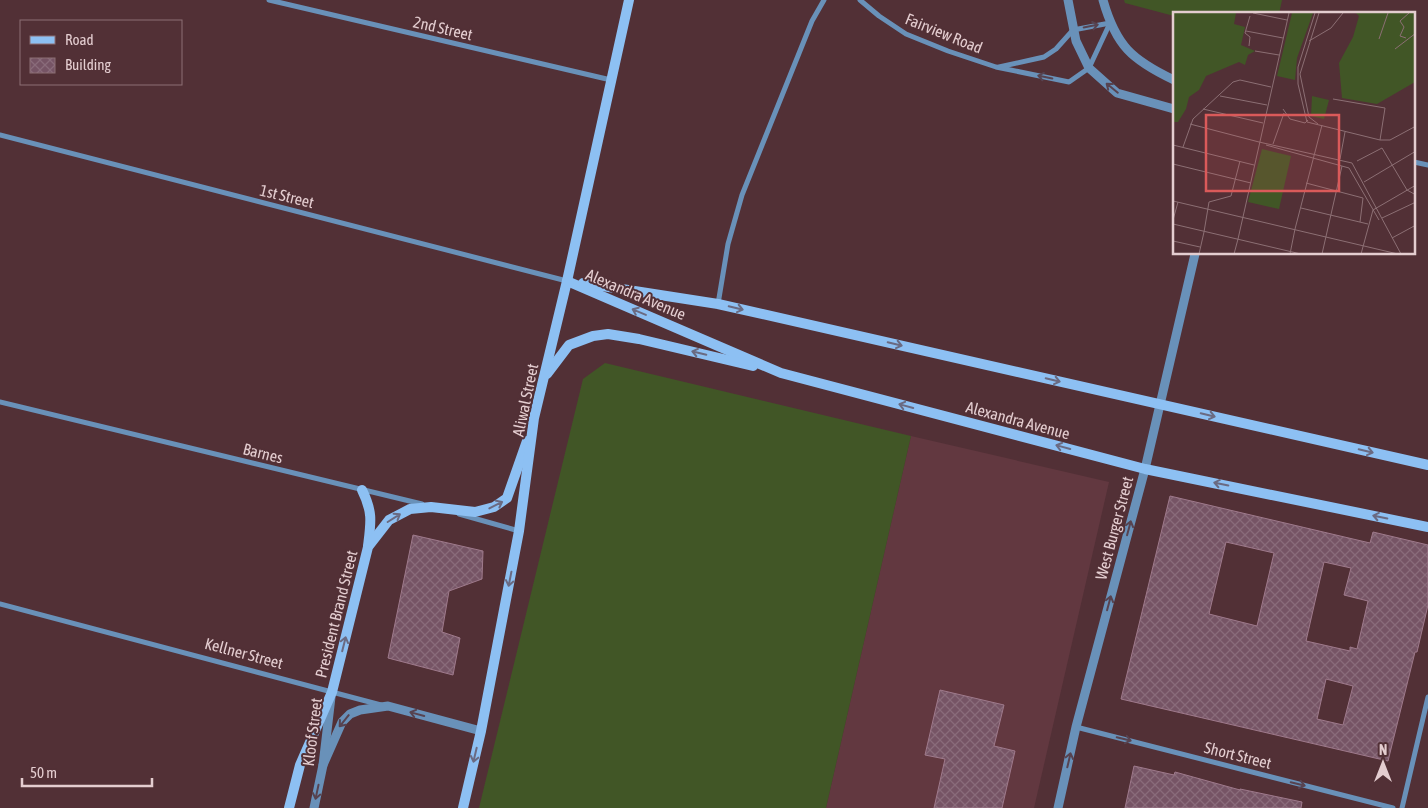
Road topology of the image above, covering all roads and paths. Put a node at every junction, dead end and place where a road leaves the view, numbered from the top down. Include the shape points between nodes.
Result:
1 (269, 0) edge
2 (629, 0) edge
3 (824, 0) edge
4 (860, 0) edge
5 (1068, 0) edge
6 (1103, 0) edge
7 (1110, 23) junction
8 (1073, 30) junction
9 (996, 67) junction
10 (1089, 68) junction
11 (611, 80) junction
12 (1173, 80) edge
13 (1158, 104) junction
14 (1173, 109) edge
15 (1173, 113) edge
16 (0, 135) edge
17 (1194, 256) edge
18 (567, 281) junction
19 (718, 304) junction
20 (781, 373) junction
21 (544, 377) junction
22 (0, 402) edge
23 (1160, 404) junction
24 (534, 418) junction
25 (1428, 465) edge
26 (1145, 469) junction
27 (362, 490) junction
28 (431, 506) junction
29 (1428, 527) edge
30 (519, 531) junction
31 (368, 547) junction
32 (0, 604) edge
33 (332, 692) junction
34 (1428, 697) edge
35 (388, 706) junction
36 (1076, 727) junction
37 (481, 731) junction
38 (323, 765) junction
39 (289, 808) edge
40 (314, 808) edge
41 (463, 808) edge
42 (1058, 808) edge
43 (1393, 808) edge
44 (1402, 808) edge

1 - 11 street, 2nd Street
2 - 11 main road, Aliwal Street
3 - 19 street via 812,22 742,195 728,244
4 - 9 street, Fairview Road via 906,34
5 - 8 street
6 - 7 street
8 -> 7 street
7 - 10 street
7 - 12 street via 1122,44 1136,57 1152,70
8 - 9 street, Fairview Road via 1044,58
8 - 10 street
10 -> 9 street, Fairview Road via 1069,82
13 -> 10 street via 1118,93
11 - 18 main road, Aliwal Street
13 - 14 street
13 - 15 street
16 - 18 street, 1st Street
17 - 23 street, West Burger Street
18 - 19 main road, Alexandra Avenue
20 -> 18 main road, Alexandra Avenue
18 - 21 main road, Aliwal Street
19 -> 23 main road, Alexandra Avenue
20 -> 21 main road via 608,334 569,345
26 -> 20 main road, Alexandra Avenue
21 - 24 main road, Aliwal Street
22 - 27 street, Barnes
23 -> 25 main road, Alexandra Avenue
23 - 26 street, West Burger Street
28 -> 24 main road, President Brand Street via 475,512 494,507 507,498
24 - 30 main road, Aliwal Street
29 -> 26 main road, Alexandra Avenue
36 -> 26 street, West Burger Street
27 - 28 street, Barnes
27 - 31 main road via 369,504 371,521
28 - 30 street, Barnes
31 -> 28 main road, President Brand Street via 389,520 410,509
30 -> 37 main road, Aliwal Street
33 -> 31 main road, President Brand Street
32 - 33 street, Kellner Street
33 - 35 street, Kellner Street
33 - 38 street, Kloof Street
33 - 39 main road, Kloof Street via 300,765
34 - 44 street
37 -> 35 street, Kellner Street
35 -> 38 street via 350,714 342,722
42 -> 36 street, West Burger Street
36 -> 43 street, Short Street
37 -> 41 main road, Aliwal Street
38 -> 40 street, Kloof Street

